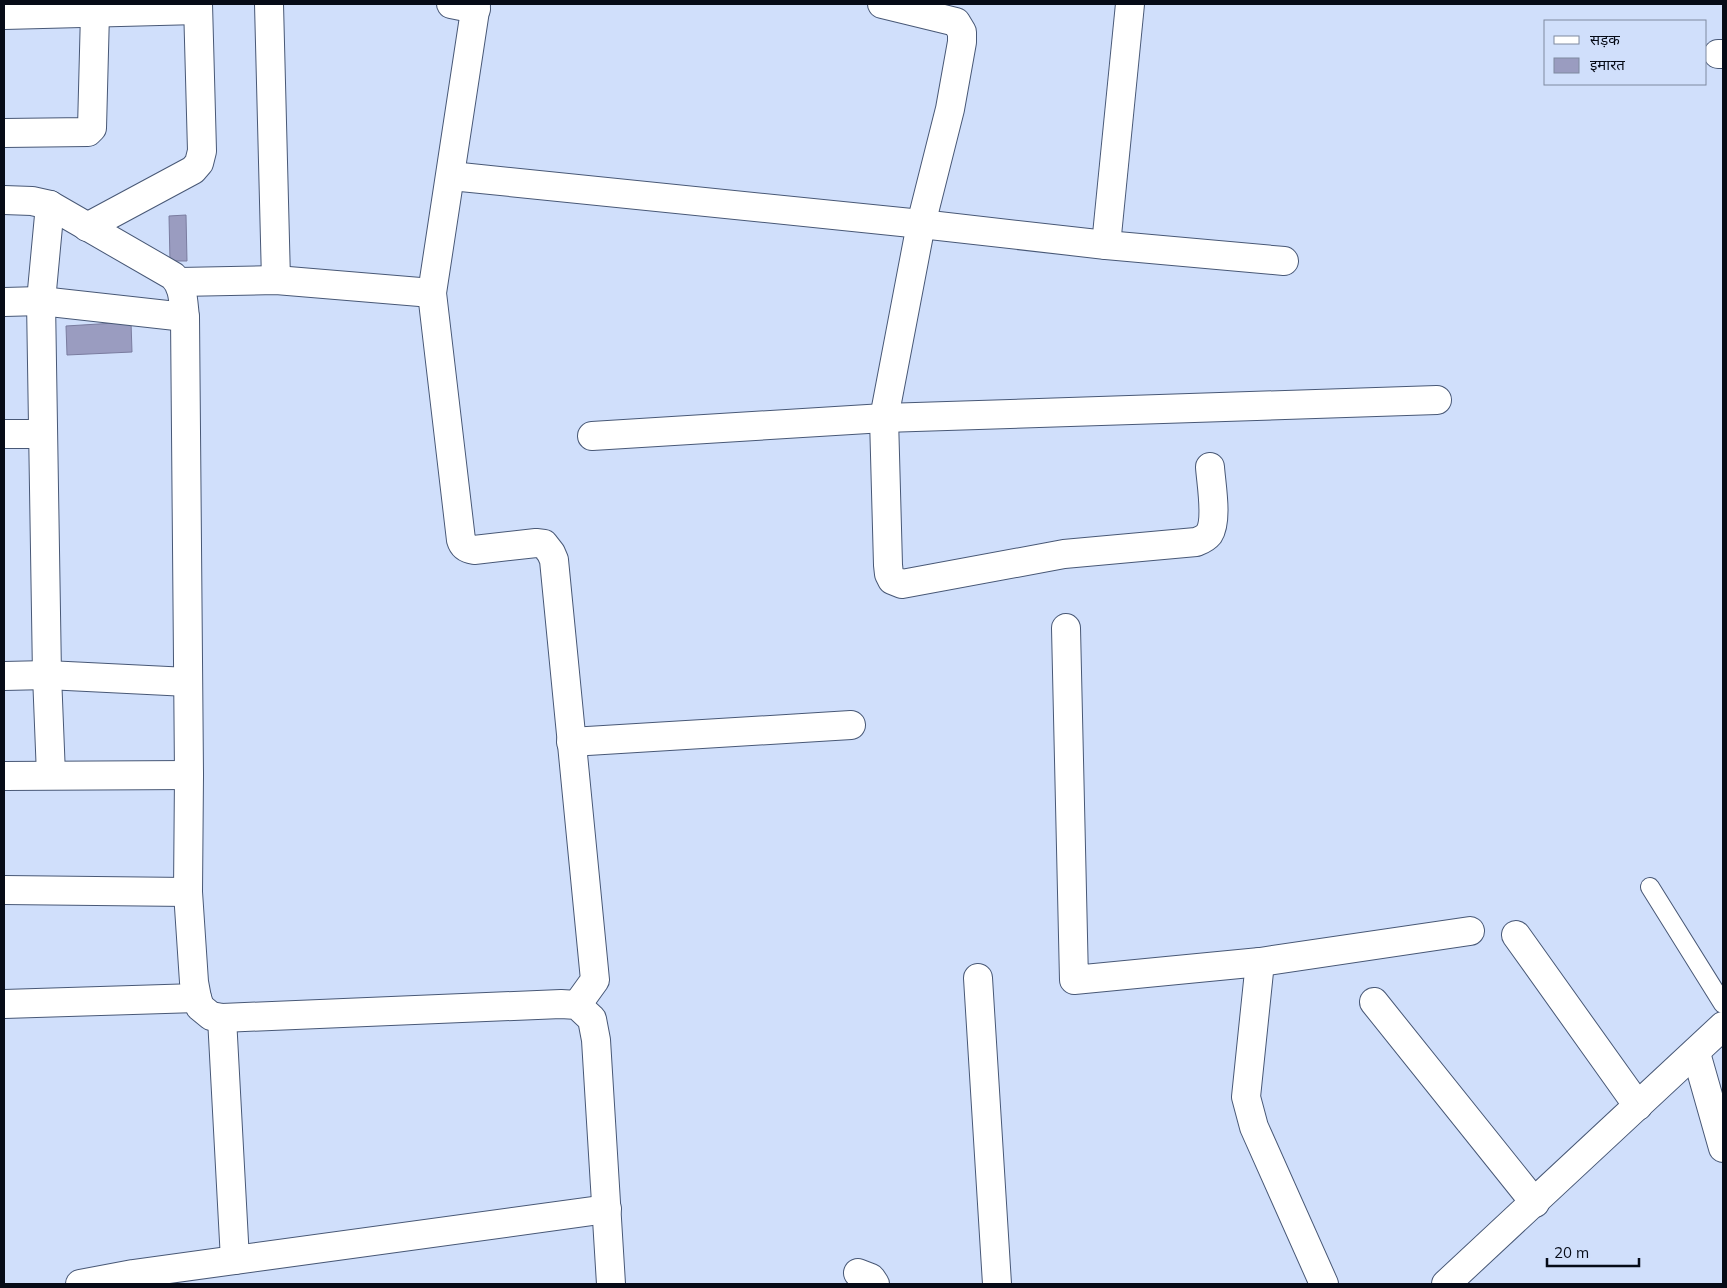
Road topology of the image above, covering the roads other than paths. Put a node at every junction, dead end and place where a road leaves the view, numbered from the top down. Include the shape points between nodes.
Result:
1 (269, 4) edge
2 (882, 4) edge
3 (1130, 4) edge
4 (468, 6) edge
5 (198, 7) edge
6 (95, 13) junction
7 (4, 15) edge
8 (4, 133) edge
9 (451, 176) junction
10 (4, 200) edge
11 (50, 205) junction
12 (921, 224) junction
13 (87, 227) junction
14 (1106, 246) junction
15 (1284, 261) dead end
16 (276, 280) junction
17 (179, 282) junction
18 (432, 293) junction
19 (40, 301) junction
20 (4, 302) edge
21 (184, 317) junction
22 (1437, 400) dead end
23 (884, 418) junction
24 (4, 434) edge
25 (43, 434) junction
26 (592, 436) dead end
27 (1210, 467) dead end
28 (1066, 628) dead end
29 (47, 675) junction
30 (4, 676) edge
31 (188, 682) junction
32 (851, 725) dead end
33 (571, 742) junction
34 (51, 775) junction
35 (189, 775) junction
36 (4, 776) edge
37 (1650, 887) dead end
38 (4, 890) edge
39 (188, 892) junction
40 (1470, 931) dead end
41 (1516, 935) dead end
42 (1260, 962) junction
43 (978, 978) dead end
44 (197, 998) junction
45 (1374, 1002) dead end
46 (4, 1004) edge
47 (1723, 1004) edge
48 (577, 1005) junction
49 (222, 1018) junction
50 (1723, 1026) edge
51 (1696, 1053) junction
52 (1638, 1106) junction
53 (1723, 1148) edge
54 (1535, 1203) junction
55 (607, 1209) junction
56 (235, 1260) junction
57 (80, 1284) edge
58 (611, 1284) edge
59 (997, 1284) edge
60 (1324, 1284) edge
61 (1446, 1284) edge

1 - 16 street
2 - 12 street via 956,22 962,32 950,109
3 - 14 street
4 - 9 street
5 - 6 street
5 - 13 street via 202,151 199,163 193,170
6 - 7 street
6 - 8 street via 91,131
9 - 12 street
9 - 18 street
10 - 11 street
11 - 13 street
11 - 19 street
12 - 14 street
12 - 23 street
13 - 17 street
14 - 15 street
16 - 17 street
16 - 18 street
17 - 21 street
18 - 33 street via 461,540 468,549 474,550 536,543 544,544 551,553
19 - 20 street
19 - 21 street
19 - 25 street
21 - 31 street
22 - 23 street
23 - 26 street
23 - 27 street via 889,574 892,580 902,584 1064,554 1196,542 1211,530 1213,520
24 - 25 street
25 - 29 street
28 - 42 street via 1074,980
29 - 30 street
29 - 31 street
29 - 34 street
31 - 35 street
32 - 33 street
33 - 48 street via 595,980
34 - 35 street
34 - 36 street
35 - 39 street
37 - 47 lane
38 - 39 street
39 - 44 street
40 - 42 street
41 - 52 street
42 - 60 street via 1246,1097 1254,1127
43 - 59 street
44 - 46 street
44 - 49 street via 200,1007 211,1016
45 - 54 street
48 - 49 street
48 - 55 street via 592,1019 596,1040
49 - 56 street
50 - 51 street
51 - 52 street
51 - 53 street
52 - 54 street
54 - 61 street
55 - 56 street
55 - 58 street
56 - 57 street

